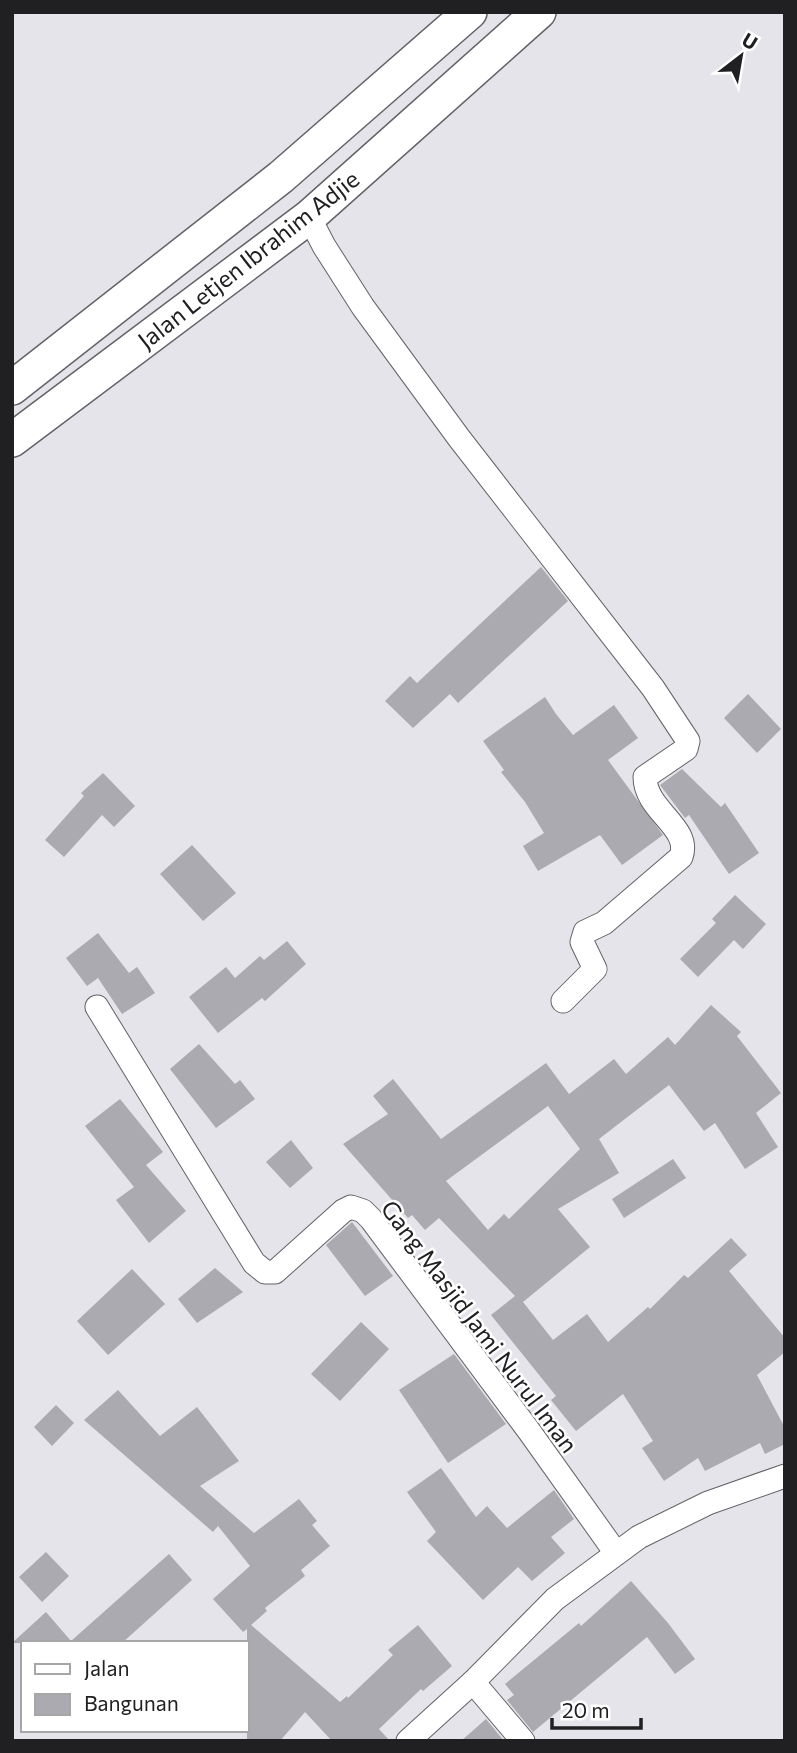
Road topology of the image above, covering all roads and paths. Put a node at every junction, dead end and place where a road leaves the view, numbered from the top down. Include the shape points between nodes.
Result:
1 (470, 12) edge
2 (538, 12) edge
3 (309, 217) junction
4 (12, 388) edge
5 (12, 440) edge
6 (563, 1001) dead end
7 (97, 1007) dead end
8 (785, 1476) edge
9 (616, 1553) junction
10 (473, 1682) junction
11 (408, 1741) edge
12 (523, 1741) edge

1 - 4 street, Jalan Letjen Ibrahim Adjie via 281,177
2 - 3 street, Jalan Letjen Ibrahim Adjie
3 - 5 street, Jalan Letjen Ibrahim Adjie
3 - 6 street via 363,307 653,688 688,741 685,749 645,777 649,798 681,836 685,847 681,857 604,923 585,932 582,942 595,969
7 - 9 street, Gang Masjid Jami Nurul Iman via 254,1263 265,1272 275,1272 343,1211 351,1207 363,1211
8 - 9 street via 708,1503
9 - 10 street via 555,1599
10 - 11 street
10 - 12 street

